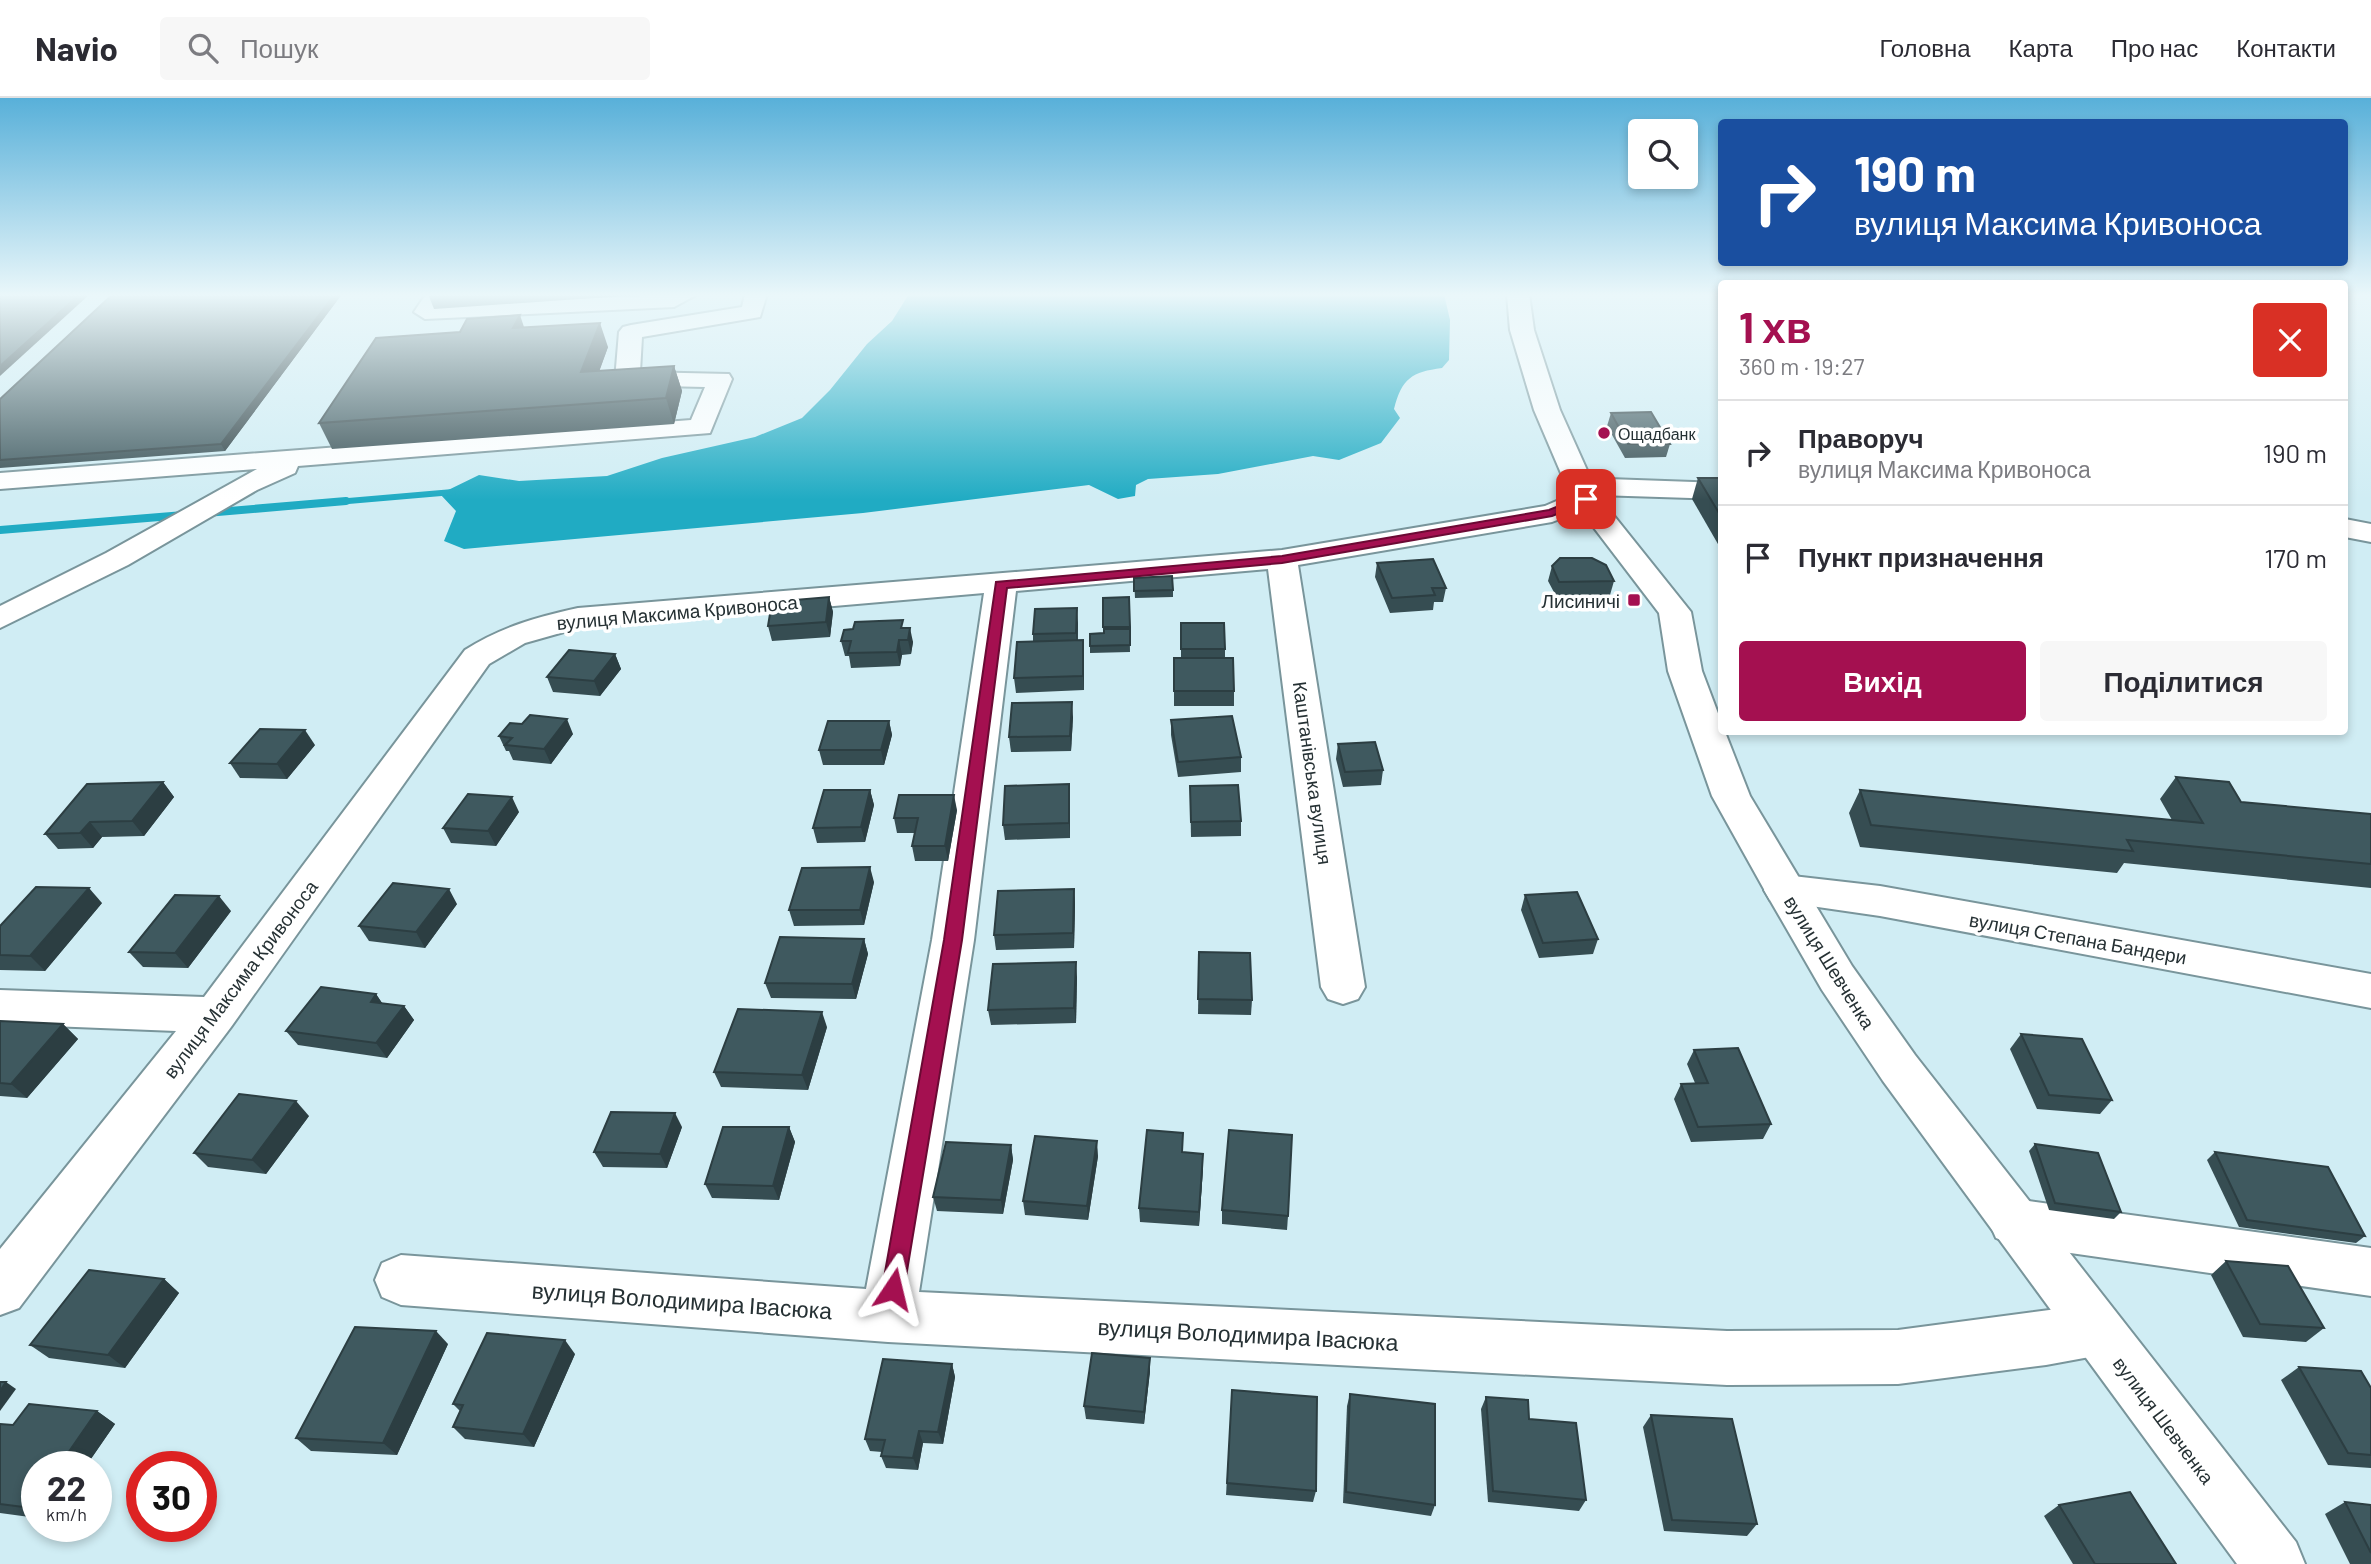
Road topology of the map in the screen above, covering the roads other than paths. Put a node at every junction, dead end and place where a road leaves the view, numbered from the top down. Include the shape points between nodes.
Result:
1 (628, 362) edge
2 (1532, 362) edge
3 (314, 456) junction
4 (0, 481) edge
5 (1718, 491) edge
6 (1583, 492) junction
7 (2348, 529) edge
8 (2371, 533) edge
9 (1282, 559) junction
10 (1001, 585) junction
11 (0, 618) edge
12 (1784, 890) junction
13 (1343, 987) dead end
14 (2371, 991) edge
15 (0, 1007) edge
16 (215, 1015) junction
17 (2014, 1222) junction
18 (7, 1271) edge
19 (2371, 1272) edge
20 (401, 1280) dead end
21 (888, 1315) junction
22 (2095, 1330) junction
23 (2274, 1564) edge

1 - 3 street via 627,380 720,379 701,427
2 - 6 street, вулиця Шевченка via 1547,410
3 - 4 street
3 - 11 street via 247,484 181,524
5 - 6 street
6 - 9 street, вулиця Максима Кривоноса via 1552,513
6 - 12 street, вулиця Шевченка via 1675,612 1685,671 1731,796
7 - 8 street
9 - 10 street, вулиця Максима Кривоноса
9 - 13 street, Каштанівська вулиця
10 - 16 street, вулиця Максима Кривоноса via 578,618 507,636 477,657
10 - 21 street via 953,940
12 - 14 street, вулиця Степана Бандери via 1880,901
12 - 17 street, вулиця Шевченка via 1876,1034
15 - 16 street
16 - 18 street, вулиця Максима Кривоноса
17 - 19 street
17 - 22 street, вулиця Шевченка
20 - 21 street, вулиця Володимира Івасюка
21 - 22 street, вулиця Володимира Івасюка via 1727,1358 1898,1357
22 - 23 street, вулиця Шевченка

